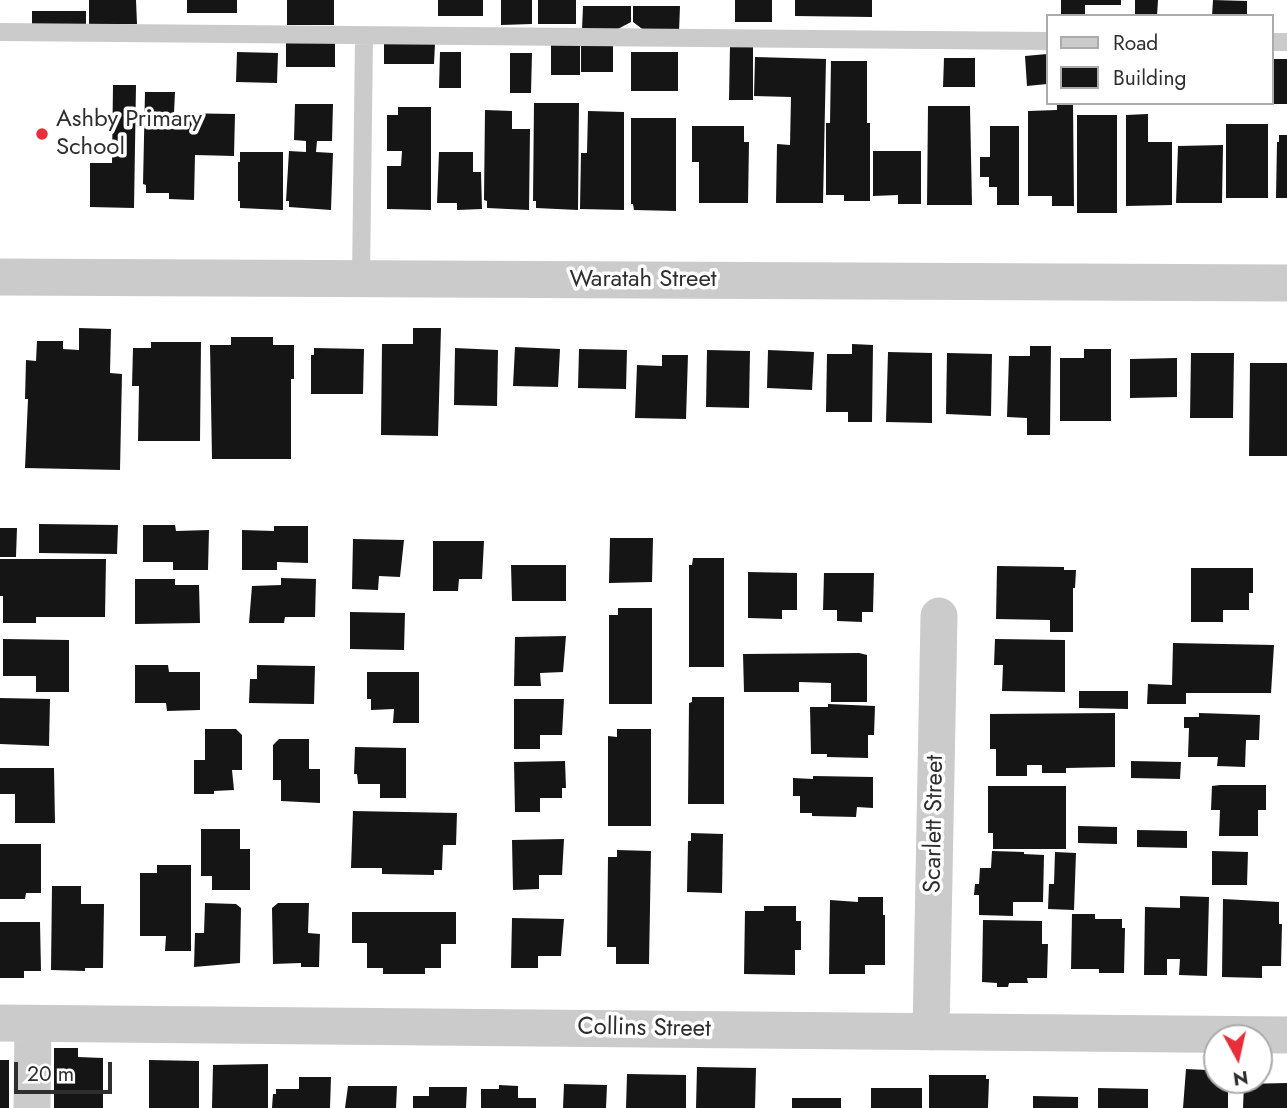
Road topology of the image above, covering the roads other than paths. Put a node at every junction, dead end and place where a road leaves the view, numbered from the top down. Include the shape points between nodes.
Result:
1 (0, 32) edge
2 (364, 36) junction
3 (1046, 41) edge
4 (0, 277) edge
5 (361, 279) junction
6 (1287, 283) edge
7 (939, 616) dead end
8 (16, 1023) edge
9 (931, 1032) junction
10 (1287, 1035) edge
11 (32, 1108) edge

1 - 2 lane
2 - 3 lane
2 - 5 lane
4 - 5 street, Waratah Street
5 - 6 street, Waratah Street
7 - 9 street, Scarlett Street
8 - 9 street, Collins Street
8 - 11 street
9 - 10 street, Collins Street

